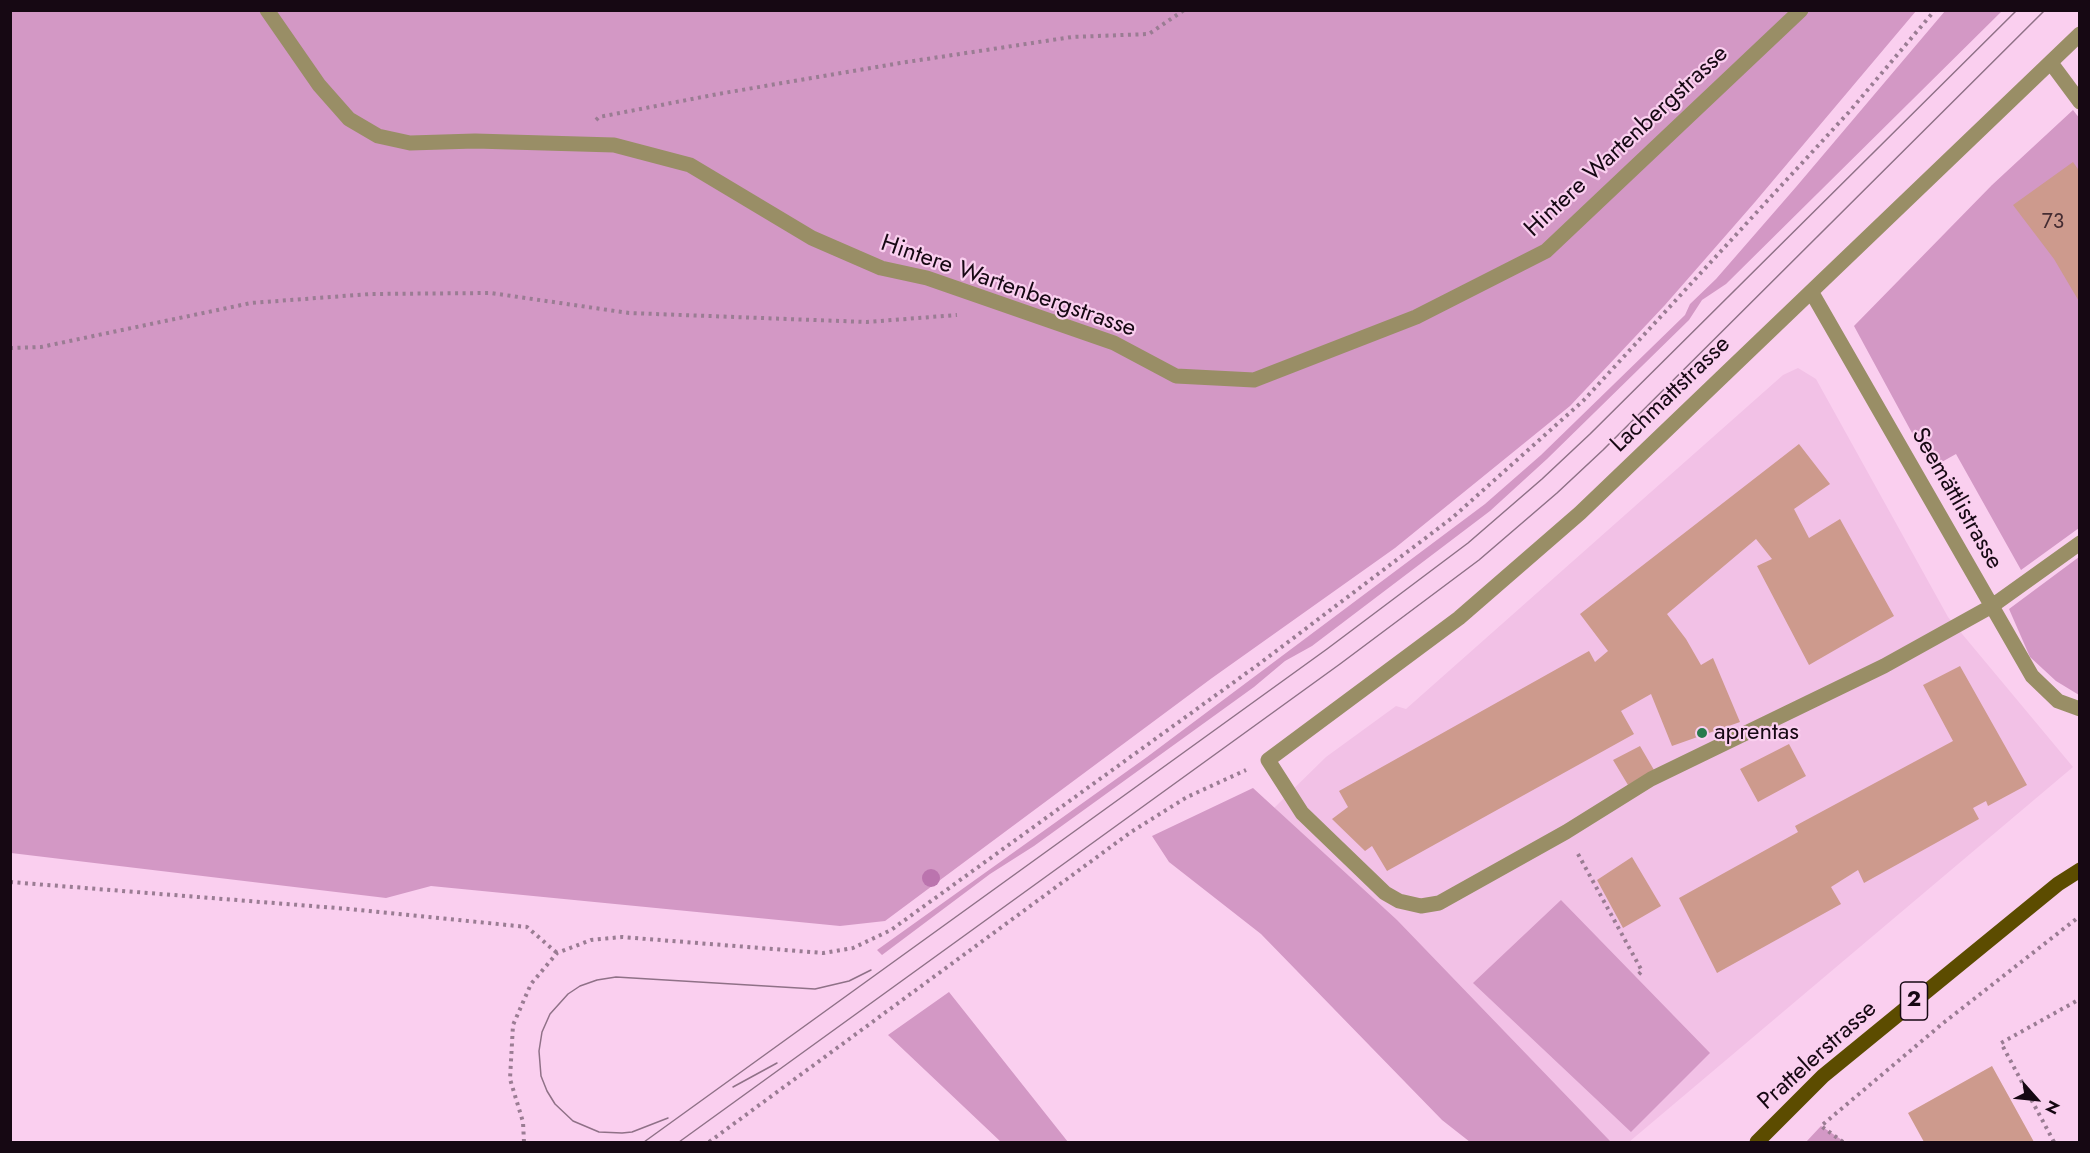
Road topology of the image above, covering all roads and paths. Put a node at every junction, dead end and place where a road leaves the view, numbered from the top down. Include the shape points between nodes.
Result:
1 (267, 10) edge
2 (1184, 10) edge
3 (1801, 10) edge
4 (1935, 10) edge
5 (2079, 36) edge
6 (2051, 63) junction
7 (2079, 102) edge
8 (568, 143) junction
9 (1812, 293) junction
10 (959, 315) dead end
11 (10, 348) edge
12 (2079, 543) edge
13 (1992, 606) junction
14 (2079, 709) edge
15 (1268, 760) junction
16 (1566, 832) junction
17 (2079, 870) edge
18 (10, 882) edge
19 (2079, 916) edge
20 (557, 953) junction
21 (1636, 977) dead end
22 (2079, 999) edge
23 (524, 1143) edge
24 (709, 1143) edge
25 (1757, 1143) edge
26 (1843, 1143) edge
27 (2054, 1143) edge

1 - 8 street, Hintere Wartenbergstrasse via 326,94 349,119 378,136 410,143
2 - 8 path via 1149,34 1072,37 900,63 599,117
3 - 8 street, Hintere Wartenbergstrasse via 1546,251 1416,317 1254,381 1176,376 1114,343 927,278 880,268 812,238 690,165 614,145
4 - 20 path via 1849,112 1583,401 1461,510 1259,664 891,930 853,948 823,953 622,938 591,940
5 - 6 street, Lachmattstrasse
6 - 7 street
6 - 9 street, Lachmattstrasse
9 - 13 street, Seemättlistrasse
9 - 15 street, Lachmattstrasse via 1580,513 1459,618
10 - 11 path via 867,322 629,313 491,293 370,294 250,303 41,347
12 - 13 street
13 - 14 street, Seemättlistrasse via 2032,676 2058,701
13 - 16 street via 1884,666 1651,779
15 - 16 street via 1302,813 1385,893 1399,901 1421,906 1439,903
15 - 24 path via 1187,797 1131,832
16 - 21 path via 1642,972
17 - 25 main road, Prattelerstrasse / 2 via 1823,1076
18 - 20 path via 527,927
19 - 26 path via 1821,1126
20 - 23 path via 531,984 513,1025 510,1079 524,1122
22 - 27 path via 2001,1043

